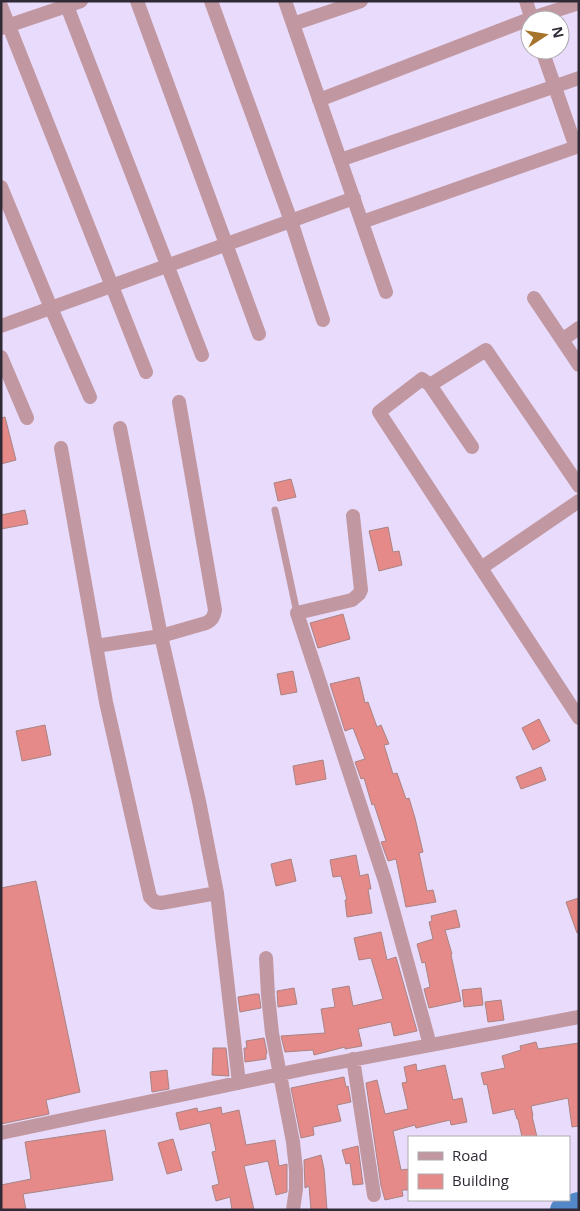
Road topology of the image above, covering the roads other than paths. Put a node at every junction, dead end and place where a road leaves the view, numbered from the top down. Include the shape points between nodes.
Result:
1 (82, 1) edge
2 (137, 1) edge
3 (211, 1) edge
4 (285, 1) edge
5 (361, 1) edge
6 (579, 2) edge
7 (66, 4) edge
8 (1, 6) edge
9 (557, 10) edge
10 (293, 24) junction
11 (520, 24) edge
12 (5, 26) edge
13 (546, 60) edge
14 (579, 78) edge
15 (555, 86) junction
16 (319, 100) junction
17 (340, 160) junction
18 (1, 187) edge
19 (354, 198) junction
20 (290, 221) junction
21 (362, 222) junction
22 (226, 244) junction
23 (167, 266) junction
24 (112, 286) junction
25 (386, 292) dead end
26 (534, 298) dead end
27 (51, 308) junction
28 (323, 320) dead end
29 (1, 326) edge
30 (579, 328) edge
31 (259, 334) dead end
32 (562, 340) junction
33 (202, 355) dead end
34 (1, 357) edge
35 (579, 365) edge
36 (146, 372) dead end
37 (430, 385) junction
38 (90, 396) dead end
39 (178, 402) dead end
40 (27, 418) dead end
41 (120, 428) dead end
42 (472, 446) dead end
43 (61, 448) dead end
44 (579, 486) edge
45 (579, 501) edge
46 (275, 510) dead end
47 (353, 516) dead end
48 (481, 568) junction
49 (296, 613) junction
50 (161, 636) junction
51 (96, 646) junction
52 (579, 718) edge
53 (217, 893) junction
54 (266, 958) dead end
55 (579, 1017) edge
56 (430, 1045) junction
57 (353, 1059) junction
58 (280, 1074) junction
59 (239, 1083) junction
60 (1, 1133) edge
61 (374, 1195) dead end
62 (293, 1210) edge

1 - 7 street
2 - 22 street
3 - 20 street
4 - 10 street
5 - 10 street
6 - 9 street
7 - 12 street
7 - 23 street
8 - 12 street
10 - 16 street
11 - 16 street
12 - 24 street
13 - 15 street
14 - 15 street
15 - 17 street
15 - 21 street via 573,139 579,146
16 - 17 street
17 - 19 street
18 - 27 street
19 - 20 street
19 - 21 street
20 - 22 street
20 - 28 street
21 - 25 street
22 - 23 street
22 - 31 street
23 - 24 street
23 - 33 street
24 - 27 street
24 - 36 street
26 - 32 street
27 - 29 street
27 - 38 street
30 - 32 street
32 - 35 street
34 - 40 street
37 - 42 street
37 - 44 street via 486,350
37 - 48 street via 420,380 379,414
39 - 50 street via 215,610 211,621
41 - 50 street
43 - 51 street
45 - 48 street
46 - 49 lane
47 - 49 street via 359,594 352,600
48 - 52 street
49 - 56 street via 385,881
50 - 51 street
50 - 53 street
51 - 53 street via 150,897 161,903
53 - 59 street
54 - 58 street via 272,1033
55 - 56 street
56 - 57 street
57 - 58 street
57 - 61 street
58 - 59 street
58 - 62 street via 296,1170
59 - 60 street

